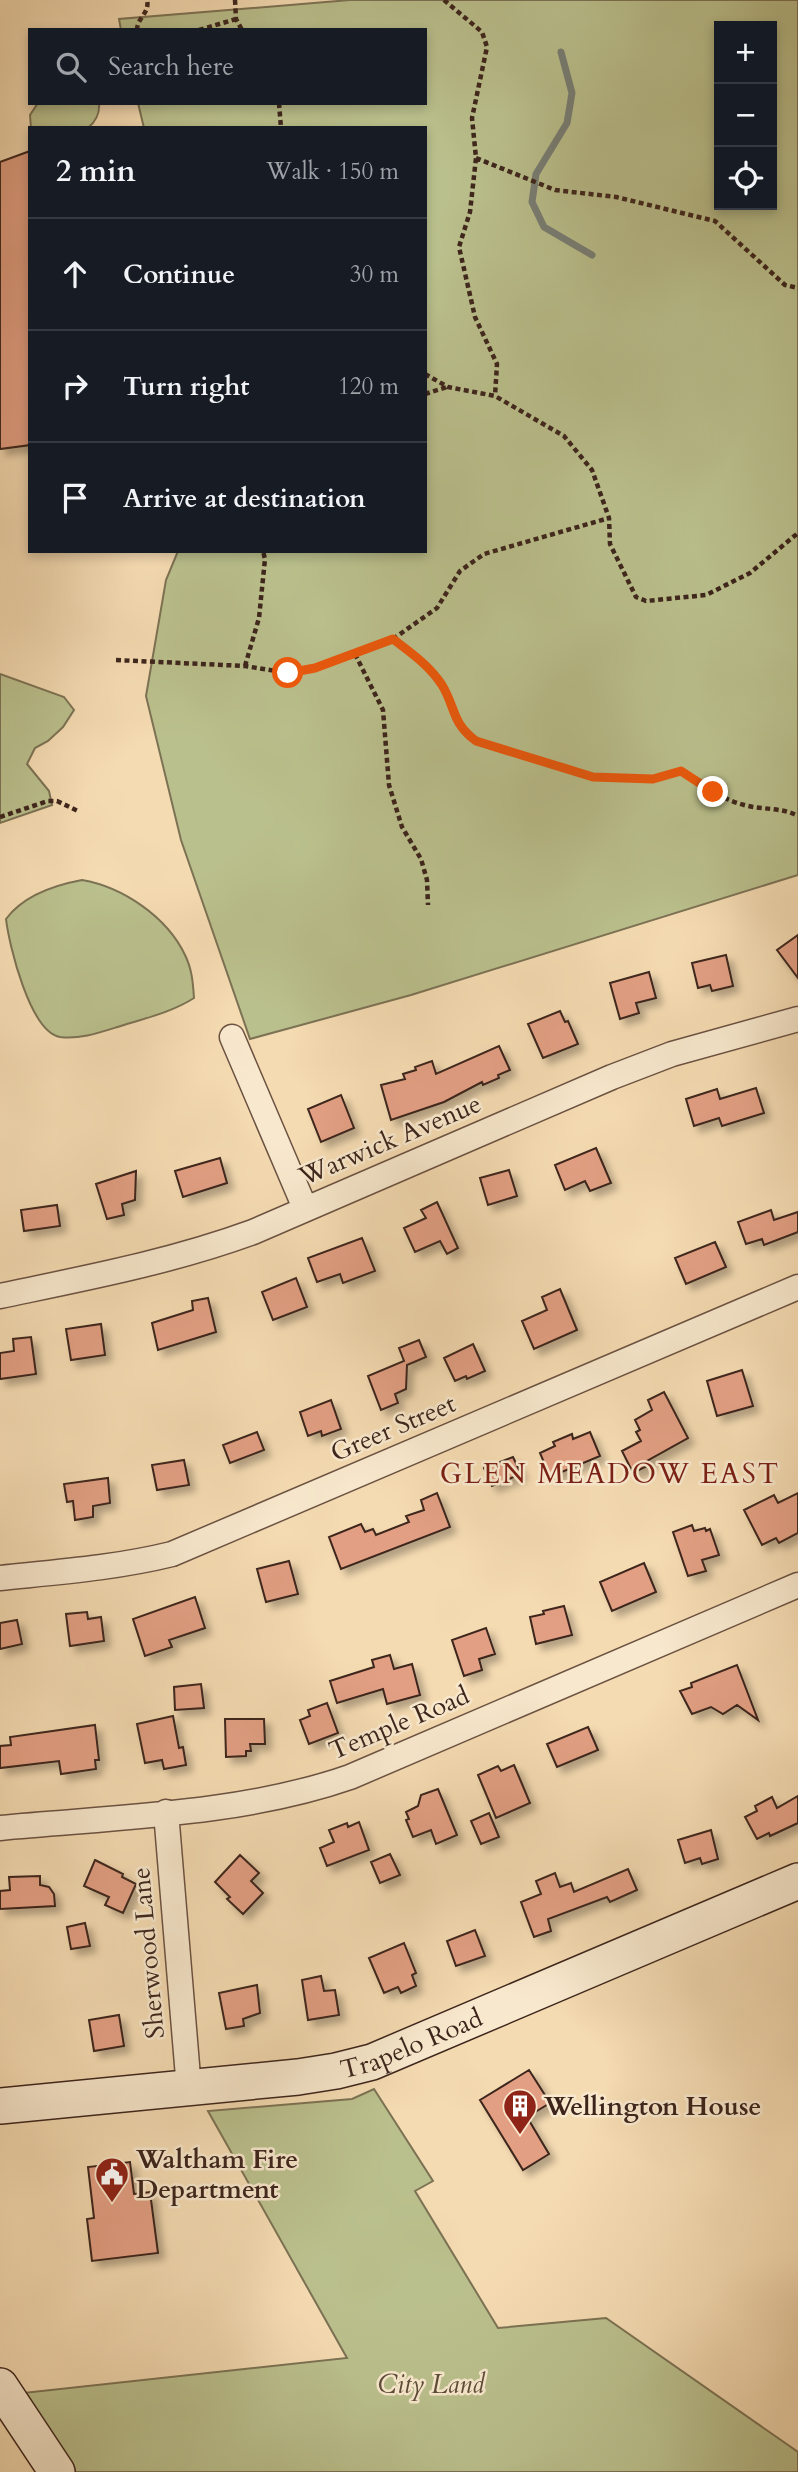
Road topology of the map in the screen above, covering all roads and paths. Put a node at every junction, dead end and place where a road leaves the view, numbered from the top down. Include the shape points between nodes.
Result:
1 (147, 0) edge
2 (235, 0) edge
3 (444, 0) edge
4 (236, 19) junction
5 (136, 28) edge
6 (206, 28) edge
7 (241, 28) edge
8 (279, 105) edge
9 (281, 126) edge
10 (476, 158) junction
11 (798, 288) edge
12 (427, 375) edge
13 (448, 387) junction
14 (427, 393) edge
15 (495, 396) junction
16 (609, 517) junction
17 (798, 533) edge
18 (264, 553) edge
19 (393, 639) junction
20 (355, 654) junction
21 (116, 660) dead end
22 (244, 666) junction
23 (78, 811) dead end
24 (798, 816) edge
25 (0, 817) edge
26 (428, 905) dead end
27 (798, 1019) edge
28 (232, 1037) dead end
29 (305, 1208) junction
30 (798, 1287) edge
31 (0, 1296) edge
32 (0, 1578) edge
33 (798, 1585) edge
34 (166, 1812) junction
35 (0, 1828) edge
36 (798, 1881) edge
37 (189, 2089) junction
38 (0, 2106) edge
39 (0, 2386) edge
40 (57, 2472) edge

1 - 5 path
2 - 4 path
3 - 10 path via 482,32 487,47 472,118
4 - 6 path
4 - 7 path
8 - 9 path
10 - 11 path via 555,190 616,197 715,221 785,285
10 - 15 path via 470,212 459,247 475,317 497,364
12 - 13 path
13 - 14 path
13 - 15 path
15 - 16 path via 564,436 592,470
16 - 17 path via 610,544 630,590 646,601 706,595 750,573
16 - 19 path via 484,554 460,571 437,608
18 - 22 path via 259,618
19 - 20 path
19 - 24 path via 426,665 443,687 456,721 476,741 593,777 653,779 681,771 744,805
20 - 22 path via 288,673
20 - 26 path via 383,710 389,785 402,827 421,859
21 - 22 path
23 - 25 path via 52,800
27 - 29 street, Warwick Avenue via 672,1054 612,1077
28 - 29 street
29 - 31 street, Warwick Avenue via 253,1232 164,1261
30 - 32 street, Greer Street via 172,1554 138,1563
33 - 34 street, Temple Road via 350,1777 308,1792 261,1801
34 - 35 street, Temple Road
34 - 37 street, Sherwood Lane
36 - 37 main road, Trapelo Road via 372,2062 298,2077
37 - 38 main road, Trapelo Road
39 - 40 main road

